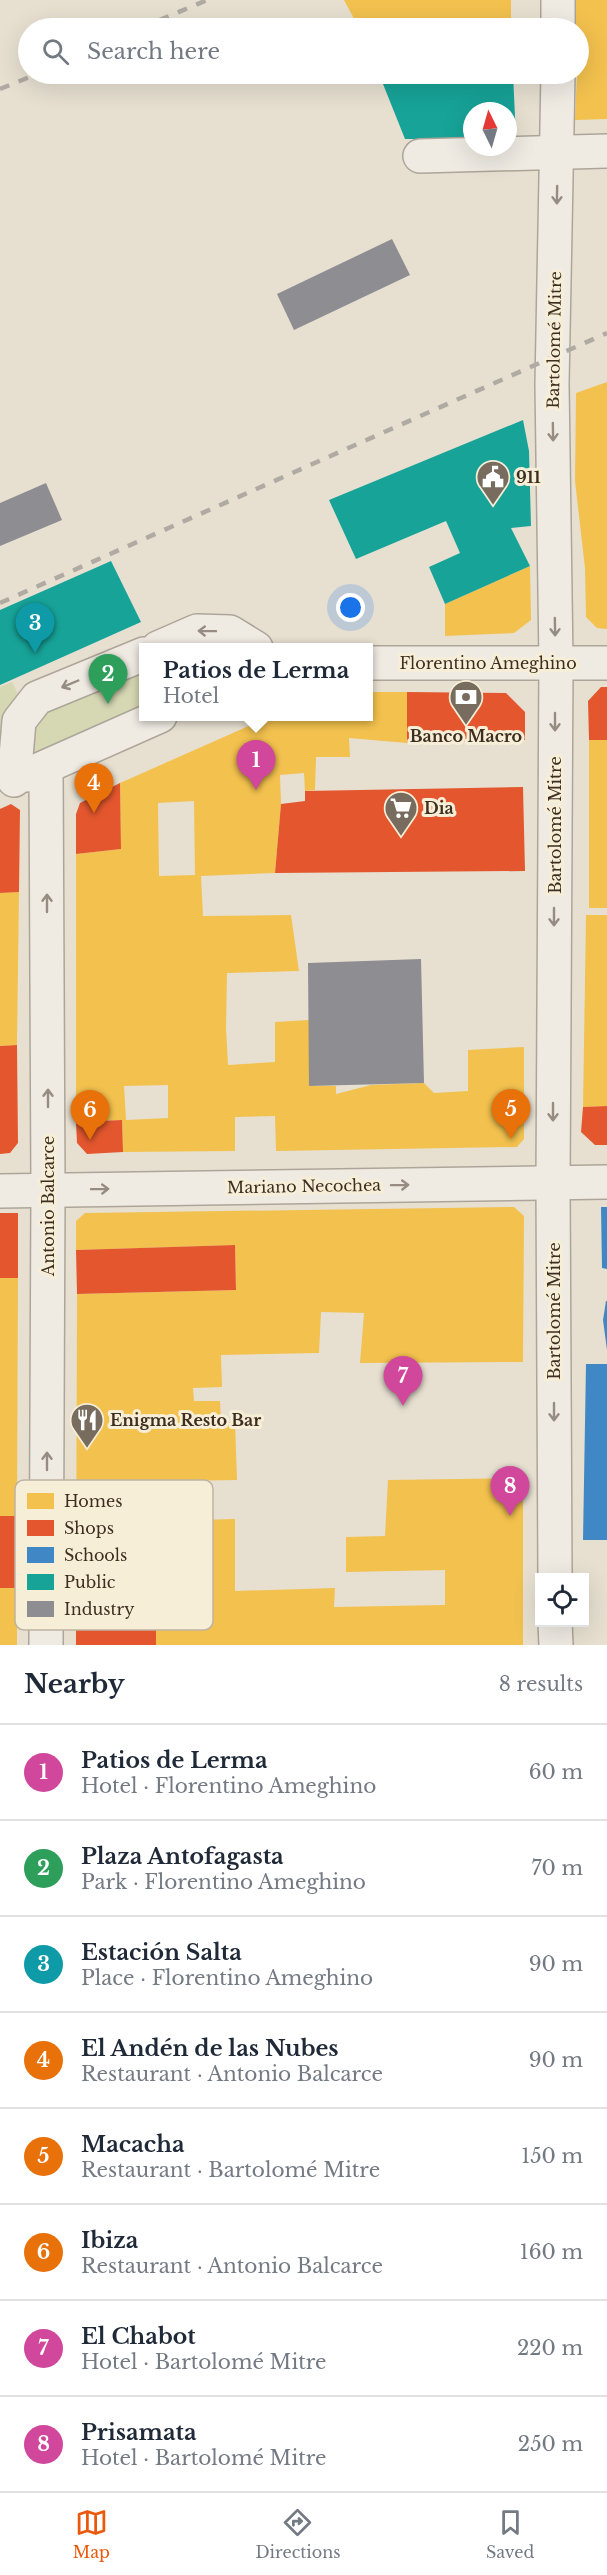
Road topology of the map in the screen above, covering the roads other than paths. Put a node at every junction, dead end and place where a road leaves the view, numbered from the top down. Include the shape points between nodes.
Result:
1 (558, 0) edge
2 (558, 18) edge
3 (558, 84) edge
4 (607, 151) edge
5 (558, 153) junction
6 (420, 156) dead end
7 (169, 643) edge
8 (248, 643) edge
9 (139, 656) edge
10 (373, 663) edge
11 (556, 663) junction
12 (607, 663) edge
13 (151, 721) edge
14 (46, 767) junction
15 (7, 783) edge
16 (607, 1182) edge
17 (553, 1183) junction
18 (48, 1190) junction
19 (0, 1191) edge
20 (47, 1480) edge
21 (555, 1573) edge
22 (555, 1627) edge
23 (46, 1630) edge
24 (46, 1645) edge
25 (556, 1645) edge

1 - 2 street
3 - 5 street, Bartolomé Mitre
4 - 5 street
5 - 6 street
5 -> 11 street, Bartolomé Mitre via 552,384
8 -> 7 street via 230,632 197,631
9 -> 15 street via 37,699 19,721
10 - 11 street, Florentino Ameghino
11 - 12 street, Florentino Ameghino
11 -> 17 street, Bartolomé Mitre
13 - 14 street
14 - 15 street
18 -> 14 street, Antonio Balcarce
16 - 17 street, Mariano Necochea
18 -> 17 street, Mariano Necochea
17 -> 21 street, Bartolomé Mitre
18 - 19 street, Mariano Necochea
20 -> 18 street, Antonio Balcarce
22 - 25 street
24 -> 23 street, Antonio Balcarce

